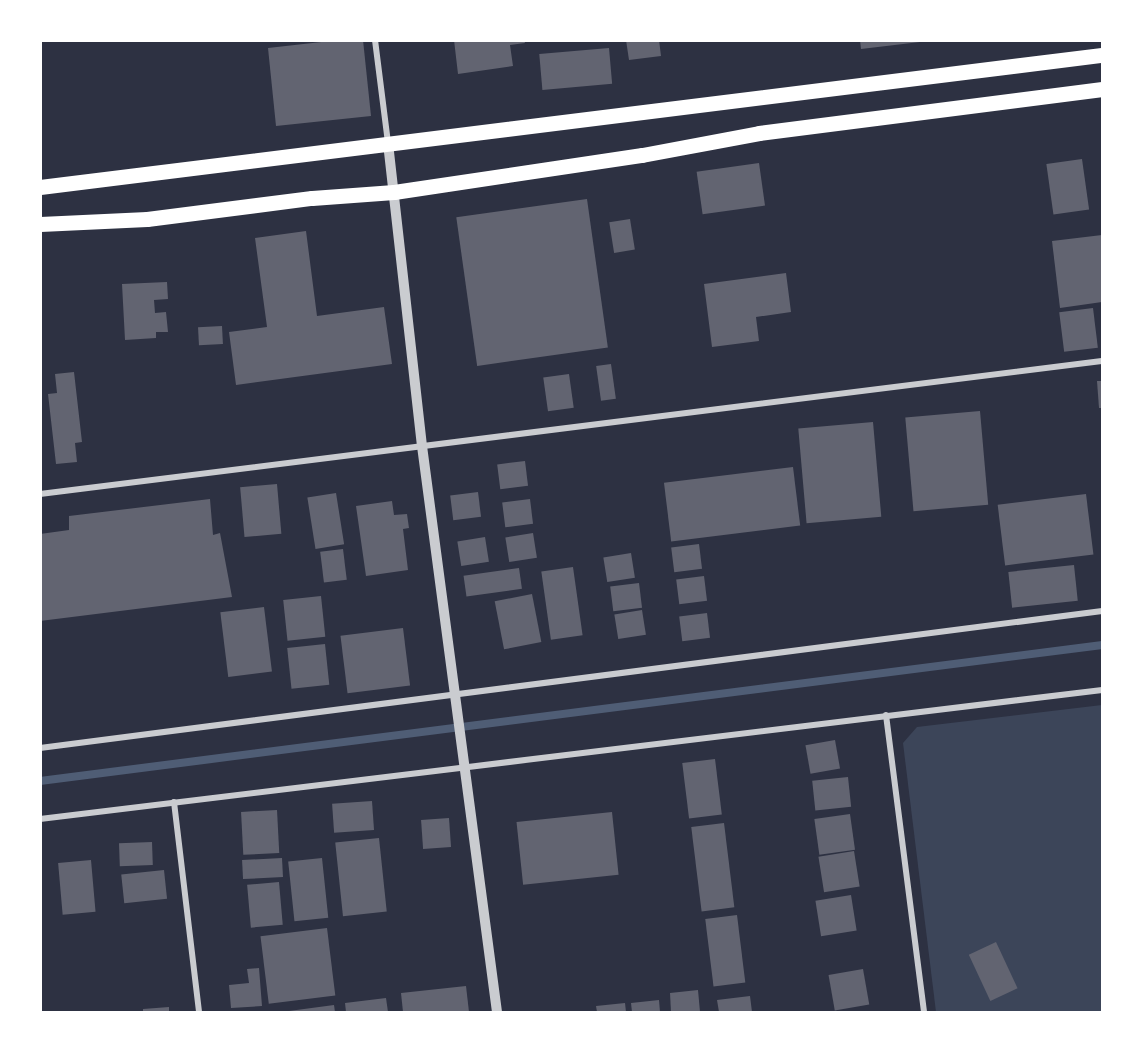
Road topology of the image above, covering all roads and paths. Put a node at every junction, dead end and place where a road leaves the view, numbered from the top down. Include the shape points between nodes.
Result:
1 (375, 40) edge
2 (1102, 56) edge
3 (1102, 89) edge
4 (388, 143) junction
5 (40, 187) edge
6 (394, 192) junction
7 (40, 224) edge
8 (1102, 361) edge
9 (422, 446) junction
10 (40, 494) edge
11 (1102, 611) edge
12 (1102, 690) edge
13 (456, 693) junction
14 (886, 715) junction
15 (40, 748) edge
16 (465, 769) junction
17 (174, 802) junction
18 (40, 819) edge
19 (199, 1012) edge
20 (497, 1012) edge
21 (924, 1012) edge

1 - 4 street
2 - 4 main road
3 - 6 main road via 759,133 642,155
4 - 5 main road
4 - 6 street
6 - 7 main road via 147,219
6 - 9 street
8 - 9 street
9 - 10 street
9 - 13 street
11 - 13 street
12 - 14 street
13 - 15 street
13 - 16 street
14 - 16 street
14 - 21 street
16 - 17 street
16 - 20 street
17 - 18 street
17 - 19 street

